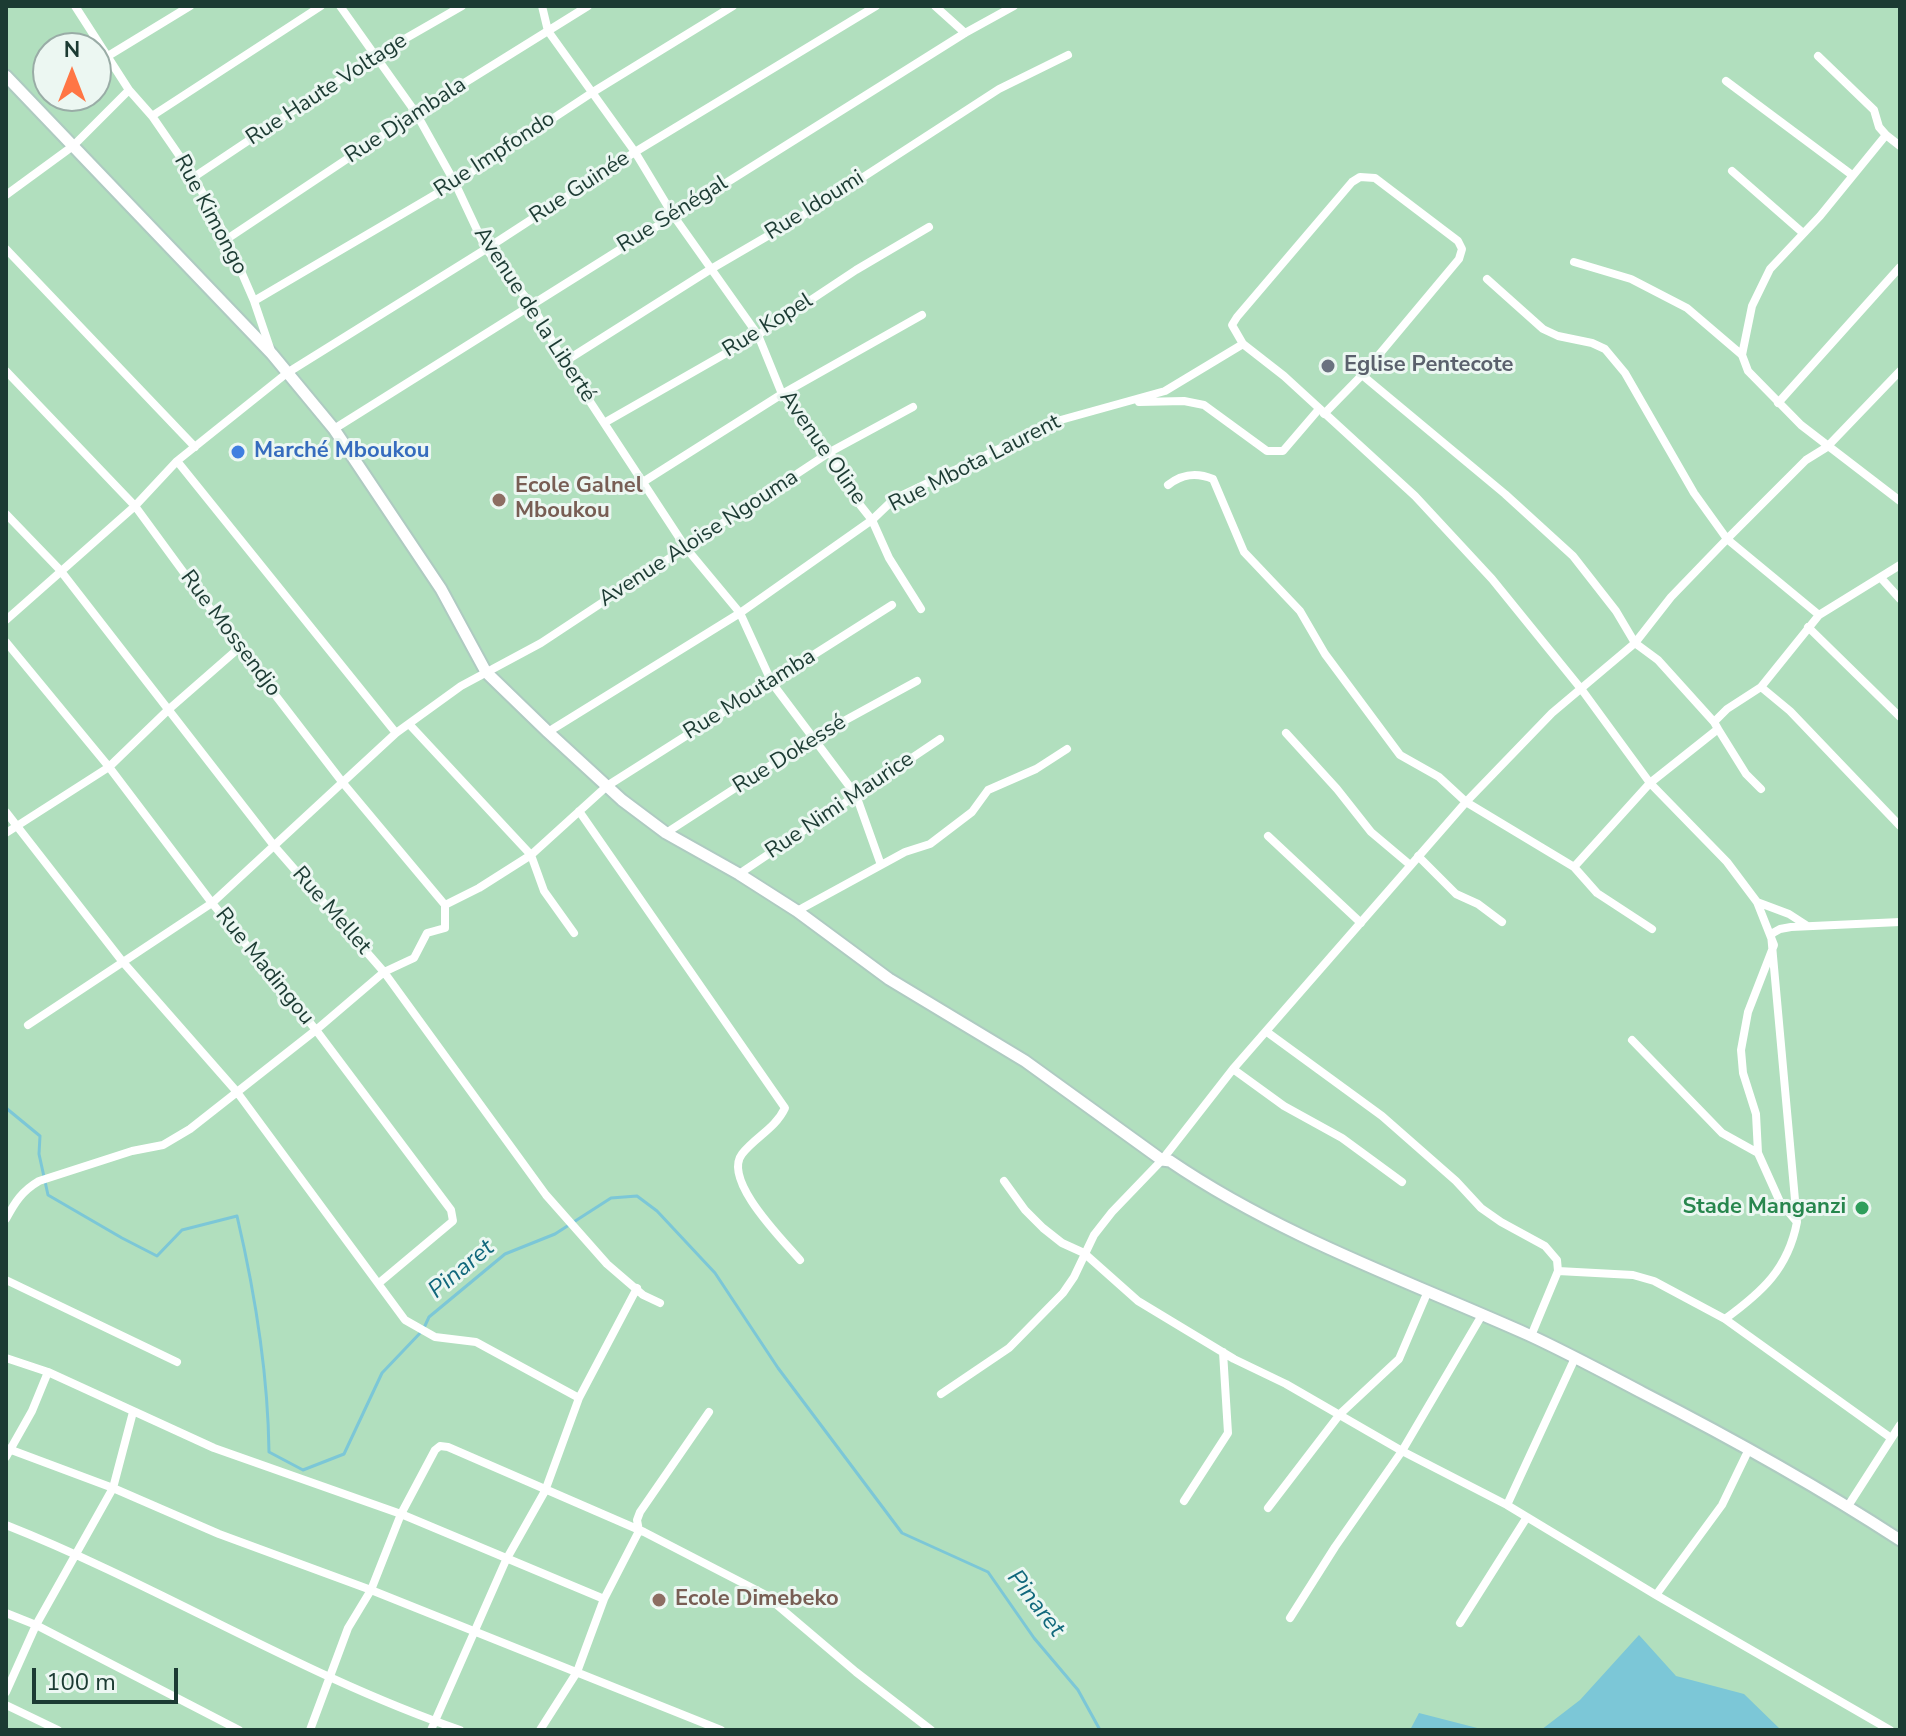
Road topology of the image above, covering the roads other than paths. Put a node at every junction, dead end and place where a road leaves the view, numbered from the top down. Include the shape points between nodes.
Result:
1 (75, 6) edge
2 (190, 6) edge
3 (321, 6) edge
4 (340, 6) edge
5 (462, 6) edge
6 (542, 6) edge
7 (588, 6) edge
8 (733, 6) edge
9 (876, 6) edge
10 (935, 6) edge
11 (1014, 6) edge
12 (548, 31) junction
13 (92, 32) edge
14 (965, 33) junction
15 (112, 54) edge
16 (1068, 55) dead end
17 (375, 56) junction
18 (1818, 56) dead end
19 (112, 62) edge
20 (6, 76) edge
21 (1726, 81) dead end
22 (129, 90) junction
23 (593, 92) junction
24 (416, 113) junction
25 (152, 116) junction
26 (1886, 135) junction
27 (73, 146) junction
28 (1900, 146) edge
29 (635, 152) junction
30 (1732, 171) dead end
31 (1852, 175) junction
32 (194, 177) junction
33 (455, 183) junction
34 (6, 195) edge
35 (673, 215) junction
36 (929, 227) dead end
37 (1803, 233) junction
38 (227, 239) junction
39 (6, 249) edge
40 (486, 249) junction
41 (1574, 262) dead end
42 (1900, 267) edge
43 (711, 269) junction
44 (1487, 279) dead end
45 (254, 301) junction
46 (532, 305) junction
47 (922, 315) dead end
48 (758, 335) junction
49 (1243, 344) junction
50 (272, 354) junction
51 (1742, 355) junction
52 (564, 362) junction
53 (6, 371) edge
54 (1900, 371) edge
55 (287, 373) junction
56 (1362, 375) junction
57 (782, 394) junction
58 (1130, 402) junction
59 (1778, 403) junction
60 (913, 407) dead end
61 (1322, 411) junction
62 (604, 423) junction
63 (334, 429) junction
64 (195, 447) junction
65 (1827, 447) junction
66 (830, 452) junction
67 (177, 461) junction
68 (643, 482) junction
69 (1168, 485) dead end
70 (1900, 501) edge
71 (135, 506) junction
72 (6, 514) edge
73 (872, 520) junction
74 (1727, 539) junction
75 (686, 548) junction
76 (1900, 565) edge
77 (60, 570) junction
78 (1881, 578) junction
79 (1900, 599) edge
80 (892, 605) dead end
81 (921, 609) dead end
82 (740, 613) junction
83 (1819, 615) junction
84 (6, 620) edge
85 (1808, 627) junction
86 (6, 642) edge
87 (1635, 643) junction
88 (239, 648) junction
89 (486, 672) junction
90 (917, 681) dead end
91 (772, 683) junction
92 (1761, 687) junction
93 (1582, 690) junction
94 (168, 710) junction
95 (1900, 717) edge
96 (409, 724) junction
97 (1716, 726) junction
98 (548, 732) junction
99 (396, 733) junction
100 (1286, 733) dead end
101 (811, 739) junction
102 (940, 739) dead end
103 (1067, 749) dead end
104 (109, 767) junction
105 (343, 783) junction
106 (1650, 783) junction
107 (607, 786) junction
108 (1761, 789) dead end
109 (856, 795) junction
110 (1466, 802) junction
111 (579, 811) junction
112 (6, 812) edge
113 (17, 825) junction
114 (1900, 826) edge
115 (6, 833) edge
116 (666, 833) junction
117 (1268, 836) dead end
118 (275, 847) junction
119 (531, 855) junction
120 (1418, 856) junction
121 (1409, 864) junction
122 (881, 865) junction
123 (1574, 867) junction
124 (739, 874) junction
125 (1757, 902) junction
126 (212, 903) junction
127 (445, 905) junction
128 (797, 911) junction
129 (1502, 922) dead end
130 (1900, 922) edge
131 (1361, 923) junction
132 (1808, 927) junction
133 (1652, 929) dead end
134 (574, 933) dead end
135 (1774, 945) junction
136 (122, 961) junction
137 (384, 972) junction
138 (28, 1025) dead end
139 (316, 1030) junction
140 (1267, 1032) junction
141 (1632, 1040) dead end
142 (1233, 1069) junction
143 (237, 1092) junction
144 (1758, 1153) junction
145 (1162, 1160) junction
146 (1004, 1181) dead end
147 (1402, 1182) dead end
148 (6, 1219) edge
149 (1797, 1222) junction
150 (1084, 1253) junction
151 (800, 1260) dead end
152 (1558, 1271) junction
153 (6, 1280) edge
154 (379, 1283) junction
155 (637, 1288) junction
156 (1428, 1291) junction
157 (660, 1303) dead end
158 (1482, 1315) junction
159 (1725, 1319) junction
160 (1531, 1336) junction
161 (1223, 1352) junction
162 (6, 1358) edge
163 (1575, 1358) junction
164 (177, 1362) dead end
165 (48, 1372) junction
166 (941, 1394) dead end
167 (579, 1398) junction
168 (133, 1412) junction
169 (709, 1412) dead end
170 (1340, 1414) junction
171 (1900, 1425) edge
172 (1891, 1438) junction
173 (1749, 1449) junction
174 (1402, 1451) junction
175 (7, 1452) edge
176 (113, 1488) junction
177 (545, 1491) junction
178 (1184, 1501) dead end
179 (1507, 1505) junction
180 (1848, 1506) junction
181 (1268, 1508) dead end
182 (401, 1514) junction
183 (1527, 1517) junction
184 (6, 1525) edge
185 (639, 1531) junction
186 (1900, 1540) edge
187 (76, 1553) junction
188 (506, 1560) junction
189 (371, 1590) junction
190 (1656, 1595) junction
191 (604, 1599) junction
192 (6, 1613) edge
193 (1290, 1618) dead end
194 (1460, 1623) dead end
195 (36, 1625) junction
196 (474, 1633) junction
197 (577, 1672) junction
198 (330, 1678) junction
199 (6, 1692) edge
200 (6, 1705) edge
201 (434, 1726) edge
202 (58, 1730) edge
203 (239, 1730) edge
204 (310, 1730) edge
205 (460, 1730) edge
206 (540, 1730) edge
207 (721, 1730) edge
208 (931, 1730) edge
209 (1890, 1730) edge

1 - 13 street, Rue Kimongo
2 - 15 street
3 - 25 street
4 - 17 street, Avenue de la Liberté
5 - 17 street, Rue Haute Voltage
6 - 12 street, Avenue Oline
7 - 12 street, Rue Djambala
8 - 23 street, Rue Impfondo
9 - 29 street, Rue Guinée
10 - 14 street
11 - 14 street, Rue Sénégal
12 - 23 street, Avenue Oline
12 - 24 street, Rue Djambala
14 - 35 street, Rue Sénégal
16 - 43 street, Rue Idoumi via 999,89
17 - 24 street, Avenue de la Liberté
17 - 32 street, Rue Haute Voltage
18 - 26 street via 1874,110
19 - 22 street, Rue Kimongo
20 - 27 main road
21 - 31 street
22 - 25 street, Rue Kimongo
22 - 27 street
23 - 29 street, Avenue Oline
23 - 33 street, Rue Impfondo
24 - 33 street, Avenue de la Liberté
24 - 38 street, Rue Djambala
25 - 32 street, Rue Kimongo
26 - 28 street
26 - 31 street
27 - 34 street
27 - 50 main road
29 - 35 street, Avenue Oline
29 - 40 street, Rue Guinée
30 - 37 street
31 - 37 street
32 - 38 street, Rue Kimongo
33 - 40 street, Avenue de la Liberté
33 - 45 street, Rue Impfondo
35 - 43 street, Avenue Oline
35 - 46 street, Rue Sénégal
36 - 48 street, Rue Kopel
37 - 51 street via 1759,286
38 - 45 street, Rue Kimongo
39 - 64 street
40 - 46 street, Avenue de la Liberté
40 - 55 street, Rue Guinée
41 - 51 street via 1631,279 1674,300
42 - 59 street
43 - 48 street, Avenue Oline
43 - 52 street, Rue Idoumi
44 - 74 street via 1543,329 1605,349
45 - 50 street, Rue Kimongo
46 - 52 street, Avenue de la Liberté
46 - 63 street, Rue Sénégal
47 - 57 street
48 - 57 street, Avenue Oline
48 - 62 street, Rue Kopel
49 - 56 street via 1232,325 1237,317 1352,182 1375,178 1462,249
49 - 58 street, Rue Mbota Laurent via 1165,391
49 - 61 street
50 - 55 main road
51 - 59 street via 1748,371
52 - 62 street, Avenue de la Liberté
53 - 71 street, Rue Mossendjo
54 - 65 street
55 - 63 main road
55 - 64 street, Rue Guinée
56 - 61 street
56 - 87 street via 1573,556
57 - 66 street, Avenue Oline
57 - 68 street
58 - 61 street via 1204,405 1275,453
58 - 73 street, Rue Mbota Laurent via 1057,421 894,499
59 - 65 street
60 - 66 street, Avenue Aloise Ngouma
61 - 93 street via 1434,515
62 - 68 street, Avenue de la Liberté
63 - 89 main road via 441,589
64 - 67 street, Rue Guinée
65 - 70 street
65 - 74 street via 1806,460
66 - 73 street, Avenue Oline via 849,491
66 - 75 street, Avenue Aloise Ngouma
67 - 71 street, Rue Guinée
67 - 99 street
68 - 75 street, Avenue de la Liberté
69 - 110 street via 1189,475 1213,479 1244,552 1300,611 1388,742
71 - 77 street, Rue Guinée
71 - 88 street, Rue Mossendjo
72 - 77 street, Rue Mellet
73 - 81 street, Avenue Oline
73 - 82 street, Rue Mbota Laurent
74 - 83 street
74 - 87 street
75 - 82 street, Avenue de la Liberté
75 - 89 street, Avenue Aloise Ngouma via 541,643
76 - 78 street
77 - 84 street, Rue Guinée
77 - 94 street, Rue Mellet
78 - 79 street
78 - 83 street
80 - 91 street, Rue Moutamba
82 - 91 street, Avenue de la Liberté
82 - 98 street, Rue Mbota Laurent
83 - 85 street
85 - 92 street
85 - 95 street
86 - 104 street, Rue Madingou
87 - 93 street
87 - 97 street via 1658,660
88 - 94 street
88 - 105 street, Rue Mossendjo
89 - 96 street, Avenue Aloise Ngouma
89 - 98 main road
90 - 101 street, Rue Dokessé
91 - 101 street, Avenue de la Liberté
91 - 107 street, Rue Moutamba
92 - 97 street via 1727,709
92 - 114 street
93 - 106 street
93 - 110 street via 1552,713
94 - 104 street
94 - 118 street, Rue Mellet
96 - 99 street, Avenue Aloise Ngouma
96 - 119 street
97 - 106 street
97 - 108 street
98 - 107 main road
99 - 105 street, Avenue Aloise Ngouma
100 - 121 street via 1371,832
101 - 109 street, Avenue de la Liberté
101 - 116 street, Rue Dokessé
102 - 109 street, Rue Nimi Maurice
103 - 122 street via 988,790 972,812 930,844
104 - 113 street
104 - 126 street, Rue Madingou
105 - 118 street, Avenue Aloise Ngouma
105 - 127 street, Rue Mossendjo
106 - 123 street
106 - 125 street via 1727,862
107 - 111 street, Rue Moutamba
107 - 116 main road
109 - 122 street, Avenue de la Liberté
109 - 124 street, Rue Nimi Maurice
110 - 120 street
110 - 123 street
111 - 119 street, Rue Moutamba
111 - 151 street via 785,1108 779,1121 740,1155 737,1167 745,1193
112 - 113 street
113 - 115 street
113 - 136 street
116 - 124 main road
117 - 131 street
118 - 126 street, Avenue Aloise Ngouma
118 - 137 street, Rue Mellet
119 - 127 street, Rue Moutamba
119 - 134 street via 544,891
120 - 121 street
120 - 129 street via 1456,894
121 - 131 street
122 - 128 street
123 - 133 street via 1597,893
124 - 128 main road
125 - 132 street
125 - 135 street
126 - 136 street, Avenue Aloise Ngouma
126 - 139 street, Rue Madingou
127 - 137 street via 445,928 427,933 414,958
128 - 145 main road via 889,979 1025,1061
130 - 132 street
131 - 140 street
132 - 135 street via 1780,929 1771,934
135 - 144 street via 1748,1012 1741,1050 1756,1114
135 - 149 street
136 - 138 street, Avenue Aloise Ngouma
136 - 143 street
137 - 139 street
137 - 155 street, Rue Mellet via 546,1195 607,1264
139 - 143 street
139 - 154 street, Rue Madingou via 454,1215
140 - 142 street
140 - 152 street via 1382,1116 1481,1208 1545,1246 1557,1260
141 - 144 street via 1722,1133
142 - 145 street
142 - 147 street
143 - 148 street via 163,1145 39,1181 25,1189
143 - 154 street
144 - 149 street via 1780,1202
145 - 150 street via 1112,1212
145 - 156 main road via 1294,1231
146 - 150 street via 1043,1228
149 - 159 street via 1793,1244 1777,1271 1758,1295
150 - 161 street via 1138,1301
150 - 166 street via 1063,1293 1009,1348
152 - 159 street via 1654,1281
152 - 160 street
153 - 164 street
154 - 167 street via 405,1320 435,1337 476,1342
155 - 157 street, Rue Mellet
155 - 167 street
156 - 158 main road
156 - 170 street via 1399,1359
158 - 160 main road
158 - 174 street
159 - 172 street
160 - 163 main road
161 - 170 street
161 - 178 street via 1228,1433
162 - 165 street
163 - 173 main road
163 - 179 street
165 - 168 street
165 - 175 street
167 - 177 street
168 - 176 street
168 - 182 street via 214,1448
169 - 185 street via 640,1512
170 - 174 street
170 - 181 street
171 - 172 street
172 - 180 street
173 - 180 main road
173 - 190 street via 1722,1505
174 - 179 street
174 - 193 street
175 - 176 street
176 - 187 street
176 - 189 street
177 - 182 street via 440,1446
177 - 185 street
177 - 188 street
179 - 183 street
180 - 186 main road
182 - 188 street
182 - 189 street
183 - 190 street
183 - 194 street
184 - 187 street
185 - 191 street
185 - 208 street via 764,1594
187 - 195 street
187 - 198 street
188 - 191 street
188 - 196 street
189 - 196 street
189 - 198 street via 348,1628
190 - 209 street
191 - 197 street
192 - 195 street
195 - 199 street
195 - 203 street
196 - 197 street
196 - 201 street
197 - 206 street
197 - 207 street
198 - 201 street
198 - 204 street
200 - 202 street
201 - 205 street

